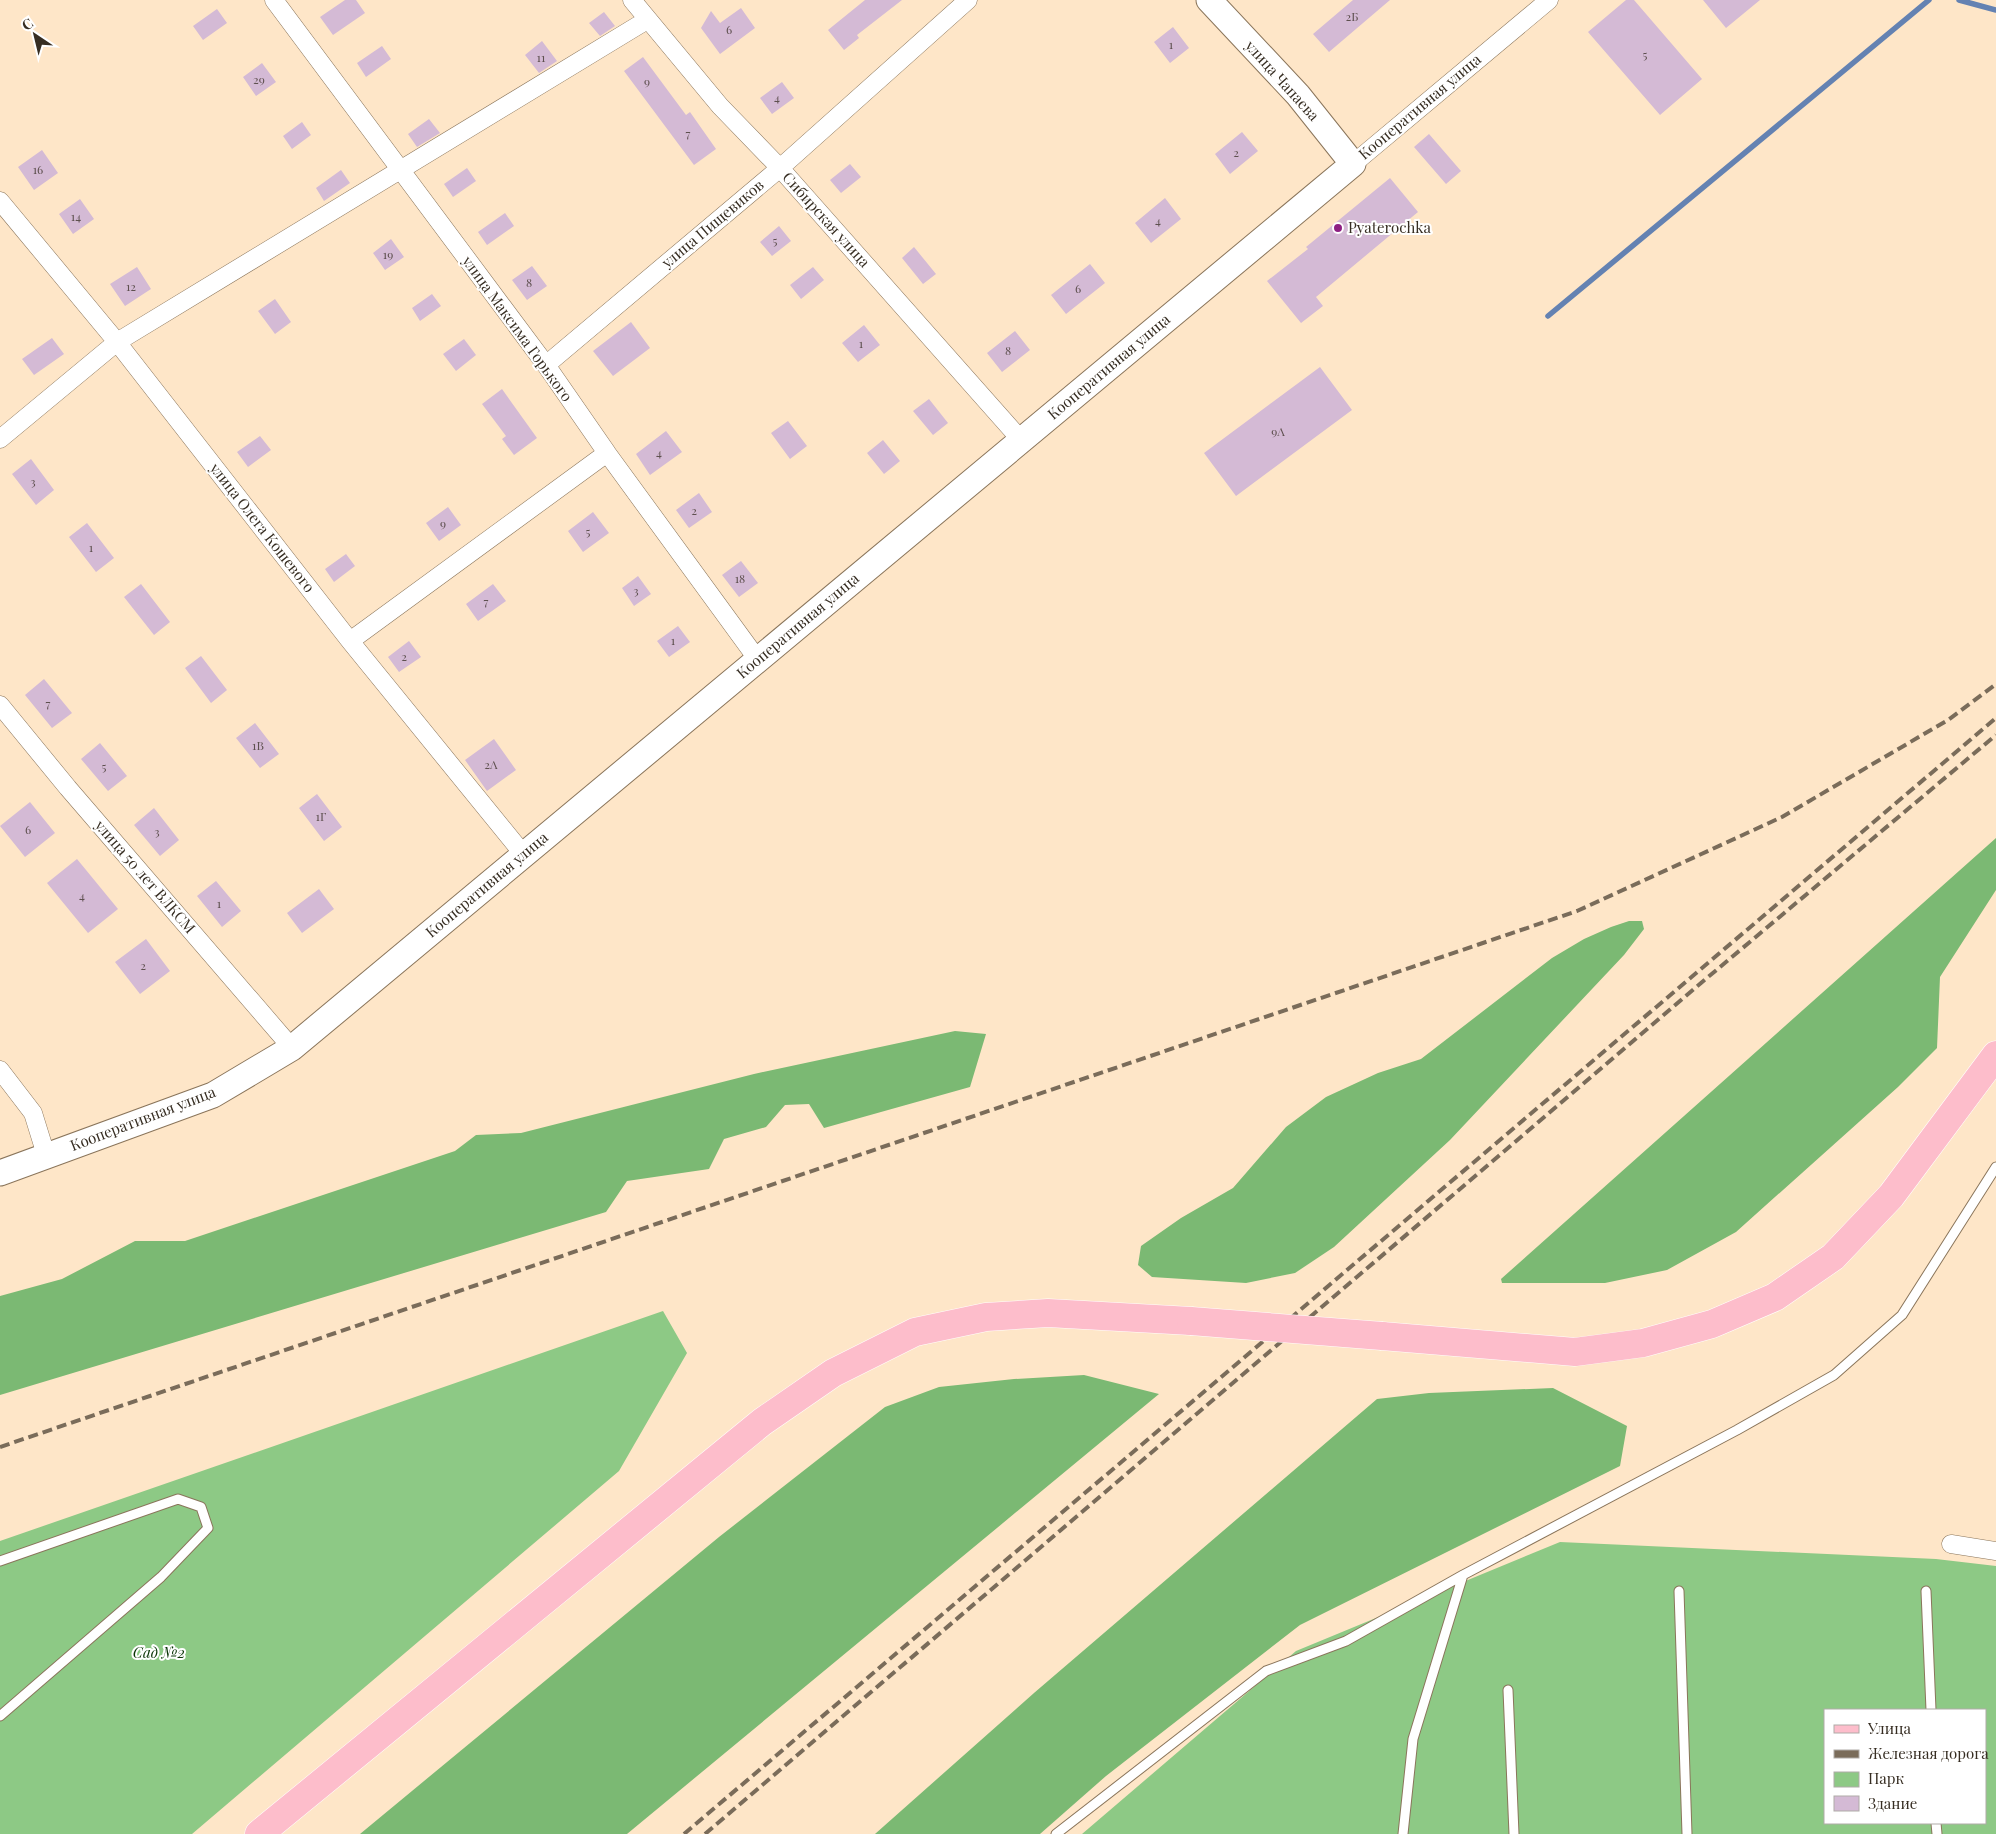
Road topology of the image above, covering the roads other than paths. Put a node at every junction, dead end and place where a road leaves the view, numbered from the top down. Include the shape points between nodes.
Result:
1 (274, 0) edge
2 (632, 0) edge
3 (968, 0) edge
4 (1209, 0) edge
5 (1549, 0) edge
6 (648, 20) junction
7 (1353, 164) junction
8 (780, 168) junction
9 (399, 171) junction
10 (0, 201) edge
11 (117, 342) junction
12 (546, 365) junction
13 (0, 439) edge
14 (1021, 440) junction
15 (607, 453) junction
16 (350, 641) junction
17 (758, 660) junction
18 (0, 705) edge
19 (524, 855) junction
20 (292, 1048) junction
21 (1996, 1054) edge
22 (0, 1070) edge
23 (46, 1156) junction
24 (1996, 1167) edge
25 (0, 1173) edge
26 (1951, 1544) dead end
27 (1996, 1551) edge
28 (0, 1561) edge
29 (1463, 1575) junction
30 (1679, 1591) dead end
31 (1926, 1591) dead end
32 (1508, 1690) dead end
33 (1931, 1709) edge
34 (0, 1716) edge
35 (259, 1834) edge
36 (1056, 1834) edge
37 (1403, 1834) edge
38 (1514, 1834) edge
39 (1687, 1834) edge

1 - 9 street, улица Максима Горького
2 - 6 street, Сибирская улица
3 - 8 street, улица Пищевиков
4 - 7 main road, улица Чапаева via 1298,95
5 - 7 street, Кооперативная улица
6 - 8 street, Сибирская улица via 720,106
6 - 9 street
7 - 14 main road, Кооперативная улица
8 - 12 street, улица Пищевиков
8 - 14 street, Сибирская улица
9 - 11 street
9 - 12 street, улица Максима Горького
10 - 11 street, улица Олега Кошевого
11 - 13 street
11 - 16 street, улица Олега Кошевого
12 - 15 street, улица Максима Горького
14 - 17 main road, Кооперативная улица
15 - 16 street
15 - 17 street, улица Максима Горького
16 - 19 street, улица Олега Кошевого
17 - 19 main road, Кооперативная улица
18 - 20 street, улица 50 лет ВЛКСМ
19 - 20 main road, Кооперативная улица
20 - 23 main road, Кооперативная улица via 213,1095
21 - 35 main road, bridge via 1891,1196 1833,1257 1775,1297 1712,1324 1643,1343 1575,1352 1191,1320 1048,1313 986,1317 915,1332 833,1372 762,1422
22 - 23 street via 33,1113
23 - 25 main road, Кооперативная улица
24 - 29 lane via 1902,1315 1834,1375
26 - 27 street
28 - 34 lane via 178,1499 201,1507 208,1528 161,1576
29 - 36 lane via 1346,1641 1266,1672
29 - 37 lane via 1413,1739
30 - 39 lane
31 - 33 lane
32 - 38 lane

